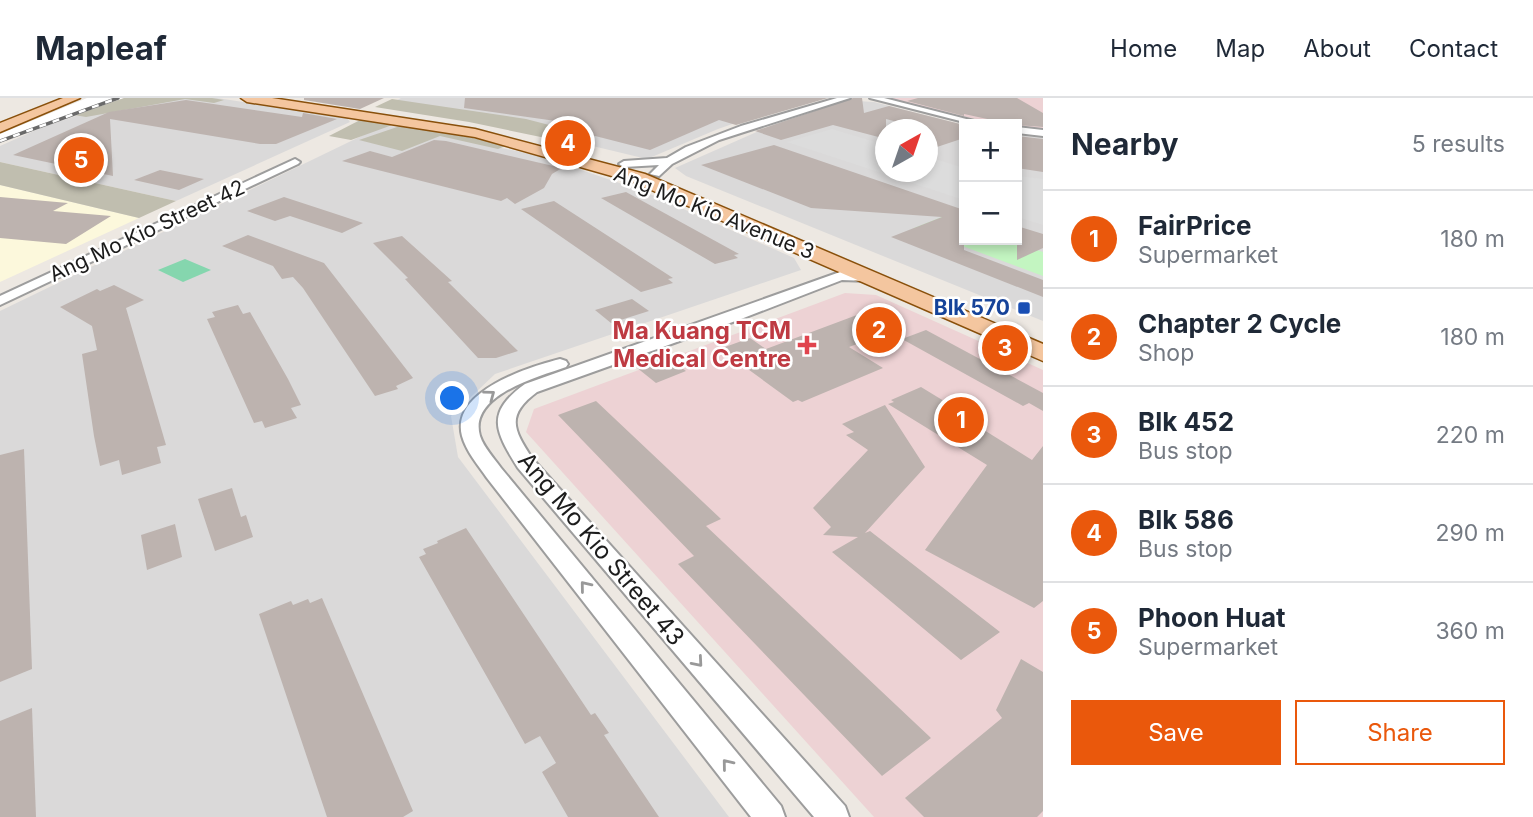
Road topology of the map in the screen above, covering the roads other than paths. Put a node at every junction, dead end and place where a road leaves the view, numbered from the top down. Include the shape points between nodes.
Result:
1 (57, 98) edge
2 (74, 98) edge
3 (247, 98) edge
4 (297, 98) edge
5 (846, 98) edge
6 (856, 98) edge
7 (874, 98) edge
8 (820, 105) junction
9 (961, 119) edge
10 (0, 121) edge
11 (0, 128) edge
12 (1022, 131) edge
13 (1043, 133) edge
14 (672, 160) junction
15 (624, 164) junction
16 (655, 174) junction
17 (819, 256) junction
18 (868, 277) junction
19 (0, 290) edge
20 (0, 301) edge
21 (1043, 340) edge
22 (1043, 353) edge
23 (770, 817) edge
24 (834, 817) edge

1 - 10 main road
2 - 11 main road
3 - 17 main road, Ang Mo Kio Avenue 3 via 519,143 639,178
4 - 15 main road, Ang Mo Kio Avenue 3 via 533,137
5 - 8 street
6 - 8 street
7 - 9 street
8 - 14 street via 742,127
12 - 13 street
14 - 15 street
14 - 16 street
15 - 16 main road, Ang Mo Kio Avenue 3
16 - 21 main road, Ang Mo Kio Avenue 3
17 - 18 main road, Ang Mo Kio Avenue 3
23 -> 17 street, Ang Mo Kio Street 43 via 494,473 470,433 472,412 517,378 813,273 820,265
18 - 22 main road, Ang Mo Kio Avenue 3
18 -> 24 street, Ang Mo Kio Street 43 via 839,276 554,380 516,397 505,414 505,432 524,463
19 - 20 street, Ang Mo Kio Street 42 via 289,161

